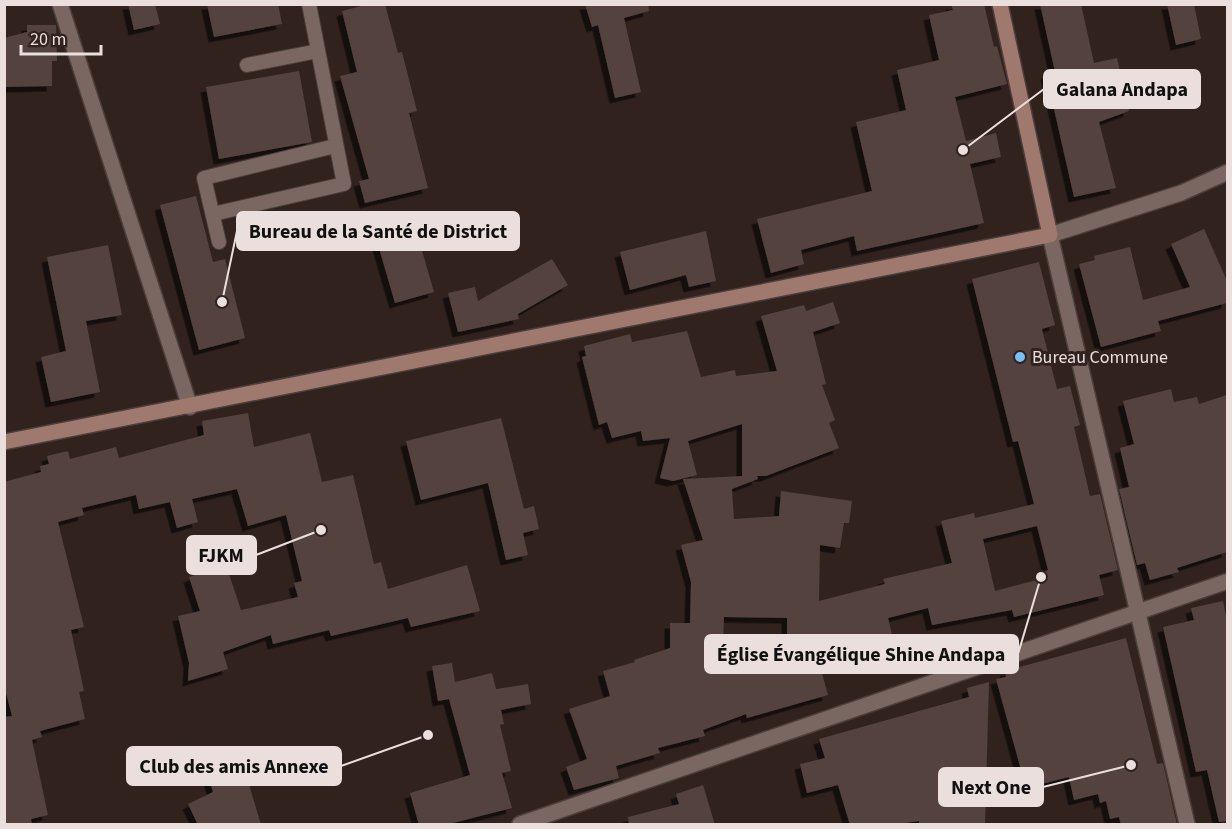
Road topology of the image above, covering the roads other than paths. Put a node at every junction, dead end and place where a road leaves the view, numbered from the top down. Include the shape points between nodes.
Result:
1 (60, 4) edge
2 (309, 4) edge
3 (1000, 4) edge
4 (318, 51) junction
5 (247, 65) dead end
6 (335, 146) junction
7 (1227, 172) edge
8 (213, 214) junction
9 (1050, 235) junction
10 (219, 242) dead end
11 (190, 407) junction
12 (4, 442) edge
13 (1227, 581) edge
14 (1136, 613) junction
15 (520, 825) edge
16 (1187, 825) edge

1 - 11 street
2 - 4 lane
3 - 9 street
4 - 5 lane
4 - 6 lane
6 - 8 lane via 204,178
6 - 8 lane via 344,184
7 - 9 street via 1181,193
8 - 10 lane
9 - 11 street
9 - 14 street
11 - 12 street
13 - 14 street
14 - 15 street
14 - 16 street

